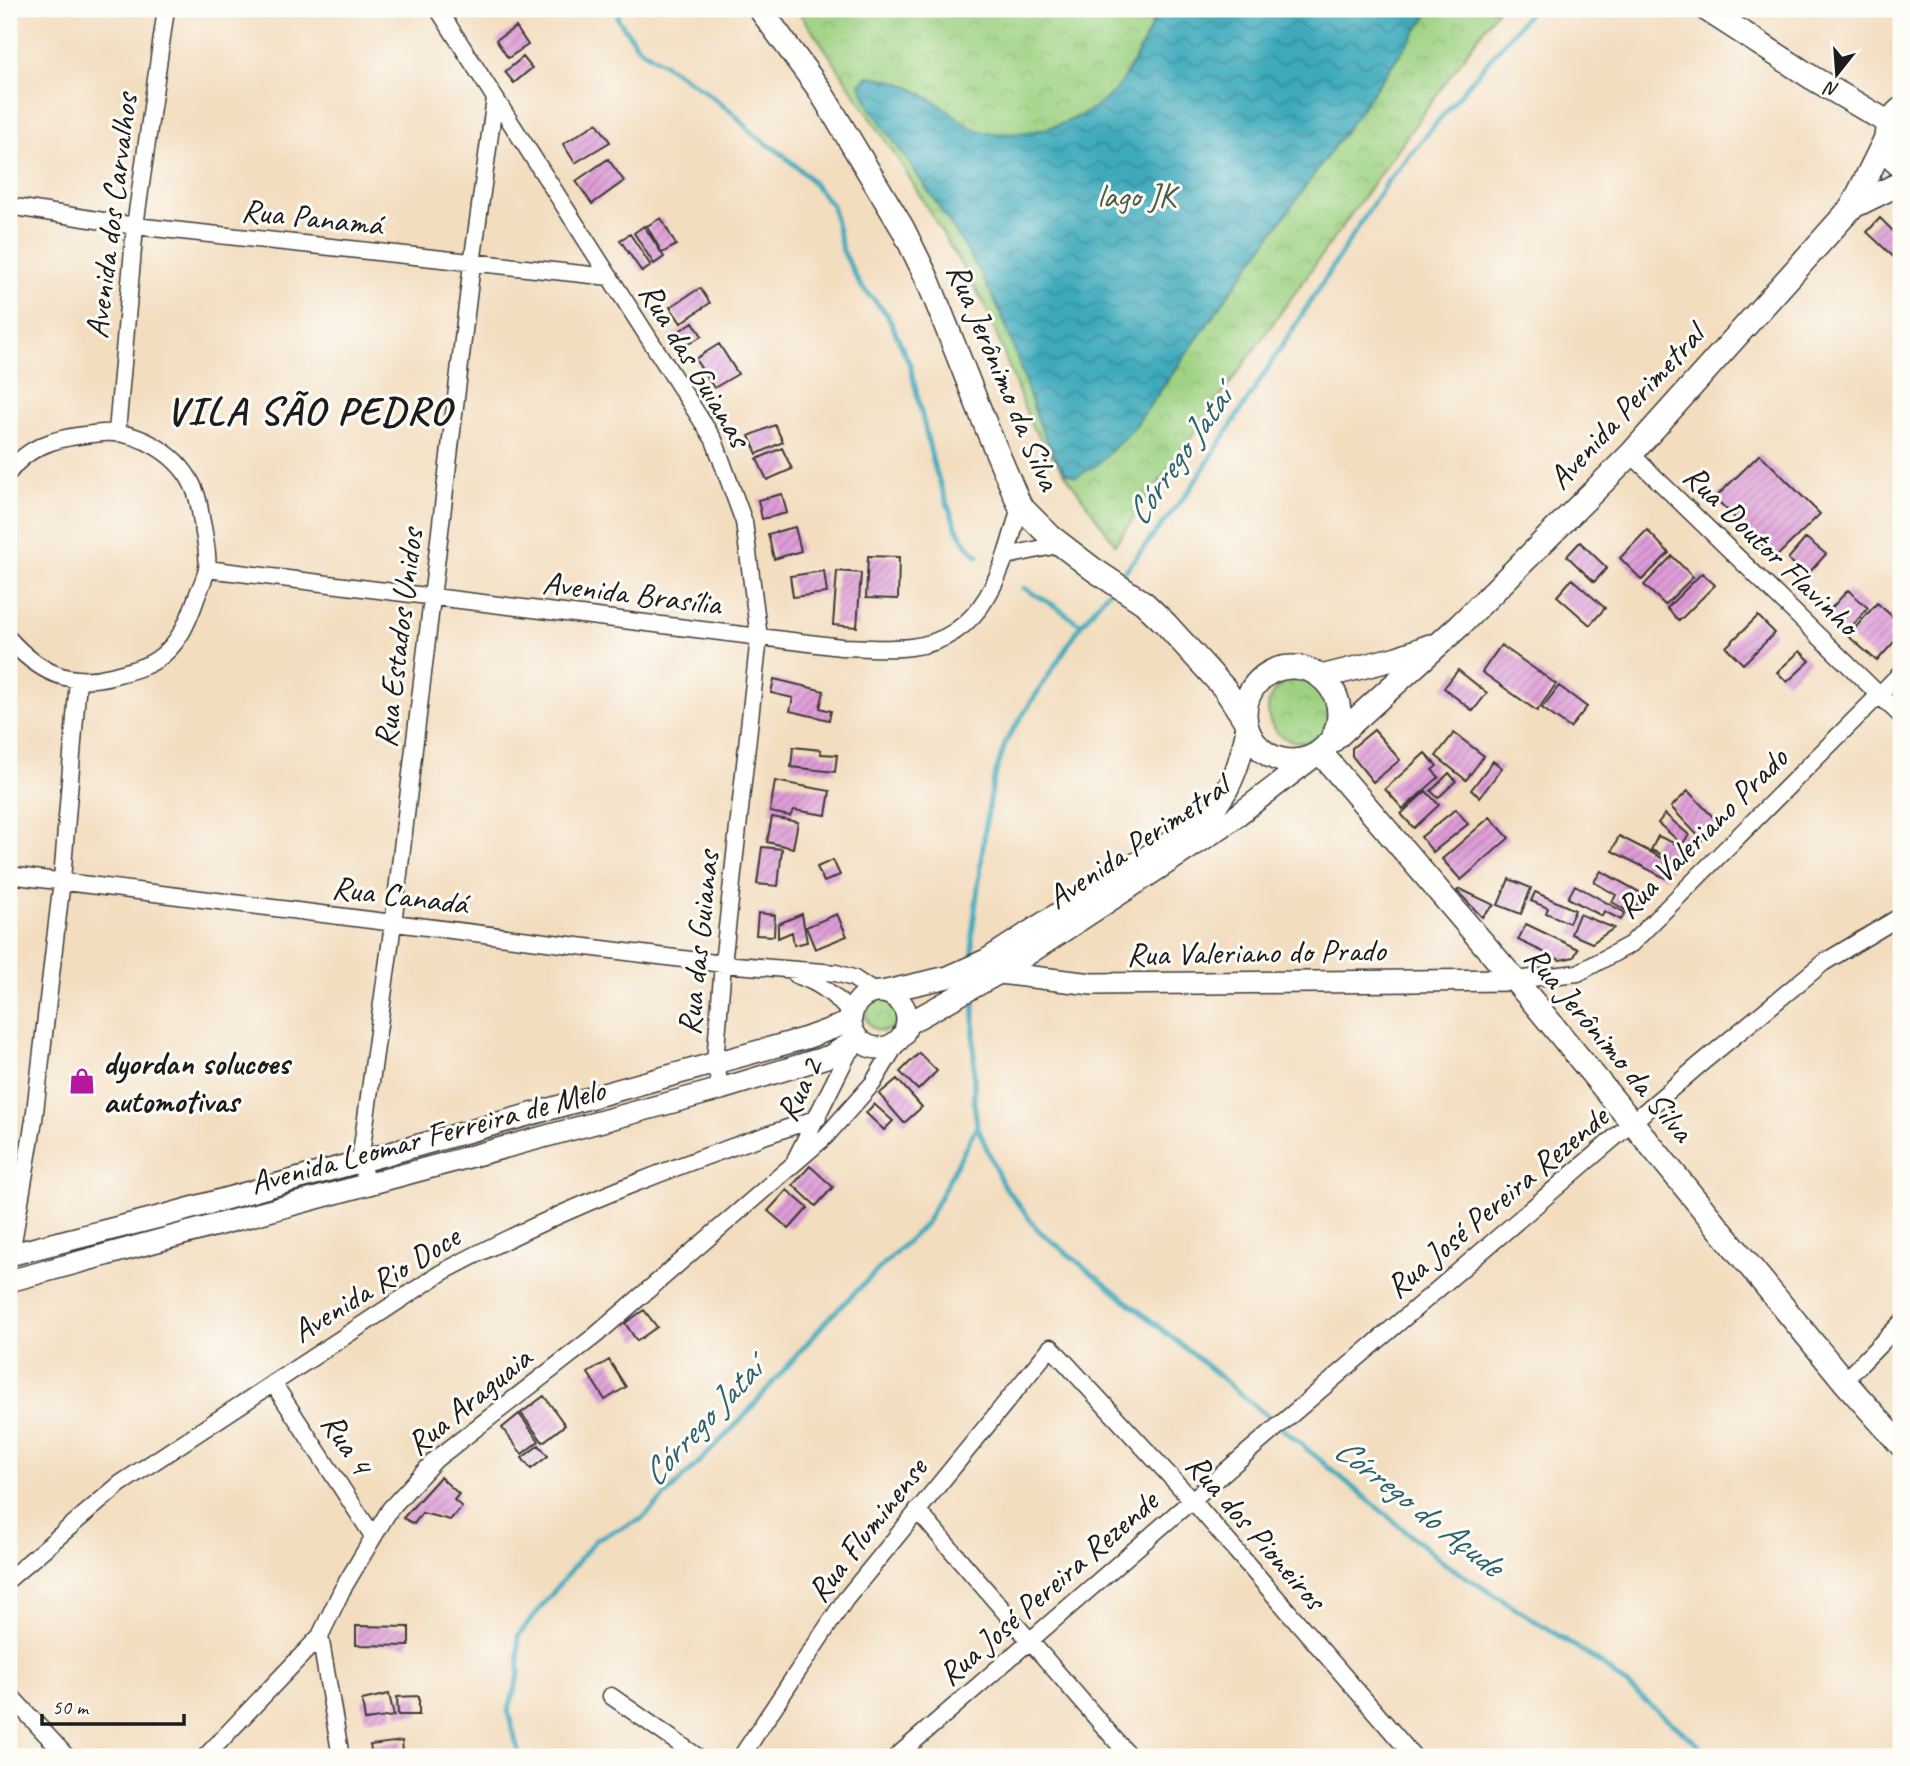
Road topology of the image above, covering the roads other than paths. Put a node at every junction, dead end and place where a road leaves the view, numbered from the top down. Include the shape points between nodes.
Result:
1 (166, 9) edge
2 (438, 9) edge
3 (760, 9) edge
4 (1706, 9) edge
5 (495, 98) junction
6 (1892, 124) edge
7 (1901, 166) edge
8 (1901, 183) edge
9 (9, 206) edge
10 (1852, 208) junction
11 (135, 226) junction
12 (472, 264) junction
13 (610, 277) junction
14 (117, 432) junction
15 (1631, 454) junction
16 (9, 472) edge
17 (1020, 506) junction
18 (1062, 544) junction
19 (1007, 556) junction
20 (207, 569) junction
21 (432, 598) junction
22 (759, 637) junction
23 (9, 639) edge
24 (1440, 643) junction
25 (1901, 673) edge
26 (1321, 677) junction
27 (78, 680) junction
28 (1880, 695) junction
29 (1901, 716) edge
30 (1246, 725) junction
31 (1322, 750) junction
32 (9, 875) edge
33 (61, 880) junction
34 (1090, 903) junction
35 (1901, 916) edge
36 (393, 924) junction
37 (723, 964) junction
38 (784, 971) junction
39 (996, 975) junction
40 (1514, 980) junction
41 (878, 992) junction
42 (907, 1024) junction
43 (855, 1029) junction
44 (897, 1043) junction
45 (715, 1062) junction
46 (722, 1089) junction
47 (818, 1118) junction
48 (1633, 1123) junction
49 (360, 1161) junction
50 (791, 1167) junction
51 (367, 1183) junction
52 (10, 1254) edge
53 (9, 1281) edge
54 (1901, 1323) edge
55 (1051, 1347) joint
56 (1844, 1381) junction
57 (273, 1383) junction
58 (1901, 1445) edge
59 (1192, 1500) junction
60 (917, 1510) junction
61 (373, 1536) junction
62 (9, 1579) edge
63 (320, 1636) junction
64 (1029, 1641) junction
65 (9, 1694) edge
66 (611, 1696) dead end
67 (67, 1757) edge
68 (205, 1757) edge
69 (341, 1757) edge
70 (698, 1757) edge
71 (741, 1757) edge
72 (896, 1757) edge
73 (1130, 1757) edge
74 (1413, 1757) edge

1 - 11 street, Avenida dos Carvalhos
2 - 5 street, Rua das Guianas
3 - 17 main road, Rua Jerônimo da Silva via 819,89 903,229
4 - 6 main road
5 - 12 street, Rua Estados Unidos
5 - 13 street, Rua das Guianas
6 - 7 main road via 1889,153
6 - 10 main road, Avenida Perimetral
8 - 10 main road, Avenida Perimetral
9 - 11 street, Rua Panamá
10 - 15 main road, Avenida Perimetral
11 - 12 street, Rua Panamá
11 - 14 street, Avenida dos Carvalhos
12 - 13 street, Rua Panamá
12 - 21 street, Rua Estados Unidos
13 - 22 street, Rua das Guianas via 713,440 744,522
14 - 16 street via 64,437 40,445 18,459
14 - 20 street via 145,440 181,467 195,491
15 - 24 main road, Avenida Perimetral
15 - 28 street, Rua Doutor Flavinho
17 - 18 main road, Rua Jerônimo da Silva
17 - 19 street, Avenida Brasília
18 - 19 street
18 - 30 main road, Rua Jerônimo da Silva via 1144,603 1225,689
19 - 22 street, Avenida Brasília via 976,616 943,640 911,647 841,647
20 - 21 street, Avenida Brasília
20 - 27 street via 190,621 156,660 99,679
21 - 22 street, Avenida Brasília
21 - 36 street, Rua Estados Unidos
22 - 37 street, Rua das Guianas
23 - 27 street via 27,659
24 - 26 main road, Avenida Perimetral
24 - 31 main road, Avenida Perimetral
25 - 28 street, Rua Valeriano Prado
26 - 30 main road via 1296,667 1269,673 1250,693
26 - 31 main road via 1335,694 1340,716 1337,730
27 - 33 street
28 - 29 street, Rua Doutor Flavinho
28 - 40 street, Rua Valeriano Prado via 1631,944 1578,973
30 - 31 main road via 1260,750 1273,758 1302,761
30 - 34 street, Avenida Perimetral via 1242,754 1230,786 1216,806
31 - 34 street, Avenida Perimetral via 1222,827
31 - 40 main road, Rua Jerônimo da Silva
32 - 33 street, Rua Canadá
33 - 36 street, Rua Canadá
33 - 52 street via 34,1120
34 - 39 street, Avenida Perimetral
34 - 41 street, Avenida Perimetral via 970,969
35 - 48 street, Rua José Pereira Rezende via 1823,963
36 - 37 street, Rua Canadá
36 - 49 street, Rua Estados Unidos
37 - 38 street, Rua Canadá
37 - 45 street, Rua das Guianas
38 - 41 street, Rua Canadá via 836,973
38 - 43 street, Rua Canadá via 837,998
39 - 40 street, Rua Valeriano do Prado via 1092,984
39 - 42 street, Avenida Perimetral
40 - 48 main road, Rua Jerônimo da Silva
41 - 42 street via 898,999
41 - 43 street via 859,1000
42 - 44 street
43 - 44 street via 873,1048
43 - 45 street, Avenida Leomar Ferreira de Melo
43 - 46 street, Avenida Leomar Ferreira de Melo via 830,1056
43 - 47 street, Rua 2
44 - 50 street, Rua Araguaia via 873,1083
45 - 46 street, Rua das Guianas
45 - 49 street, Avenida Leomar Ferreira de Melo
46 - 51 street, Avenida Leomar Ferreira de Melo
47 - 50 street, Rua 2
47 - 57 street, Avenida Rio Doce via 615,1189 487,1248
48 - 56 main road, Rua Jerônimo da Silva
48 - 59 street, Rua José Pereira Rezende
49 - 51 street, Rua Estados Unidos
49 - 52 street, Avenida Leomar Ferreira de Melo
50 - 61 street, Rua Araguaia via 596,1335 435,1460 390,1509
51 - 53 street, Avenida Leomar Ferreira de Melo
54 - 56 street
55 - 59 street, Rua dos Pioneiros
55 - 60 street, Rua Fluminense
56 - 58 main road, Rua Jerônimo da Silva
57 - 61 street, Rua 4
57 - 62 street, Avenida Rio Doce via 120,1484
59 - 64 street, Rua José Pereira Rezende
59 - 74 street, Rua dos Pioneiros
60 - 64 street
60 - 71 street, Rua Fluminense via 845,1600
61 - 63 street, Rua Araguaia
63 - 68 street, Rua Araguaia
63 - 69 street
64 - 72 street, Rua José Pereira Rezende
64 - 73 street
65 - 67 street
66 - 70 street

